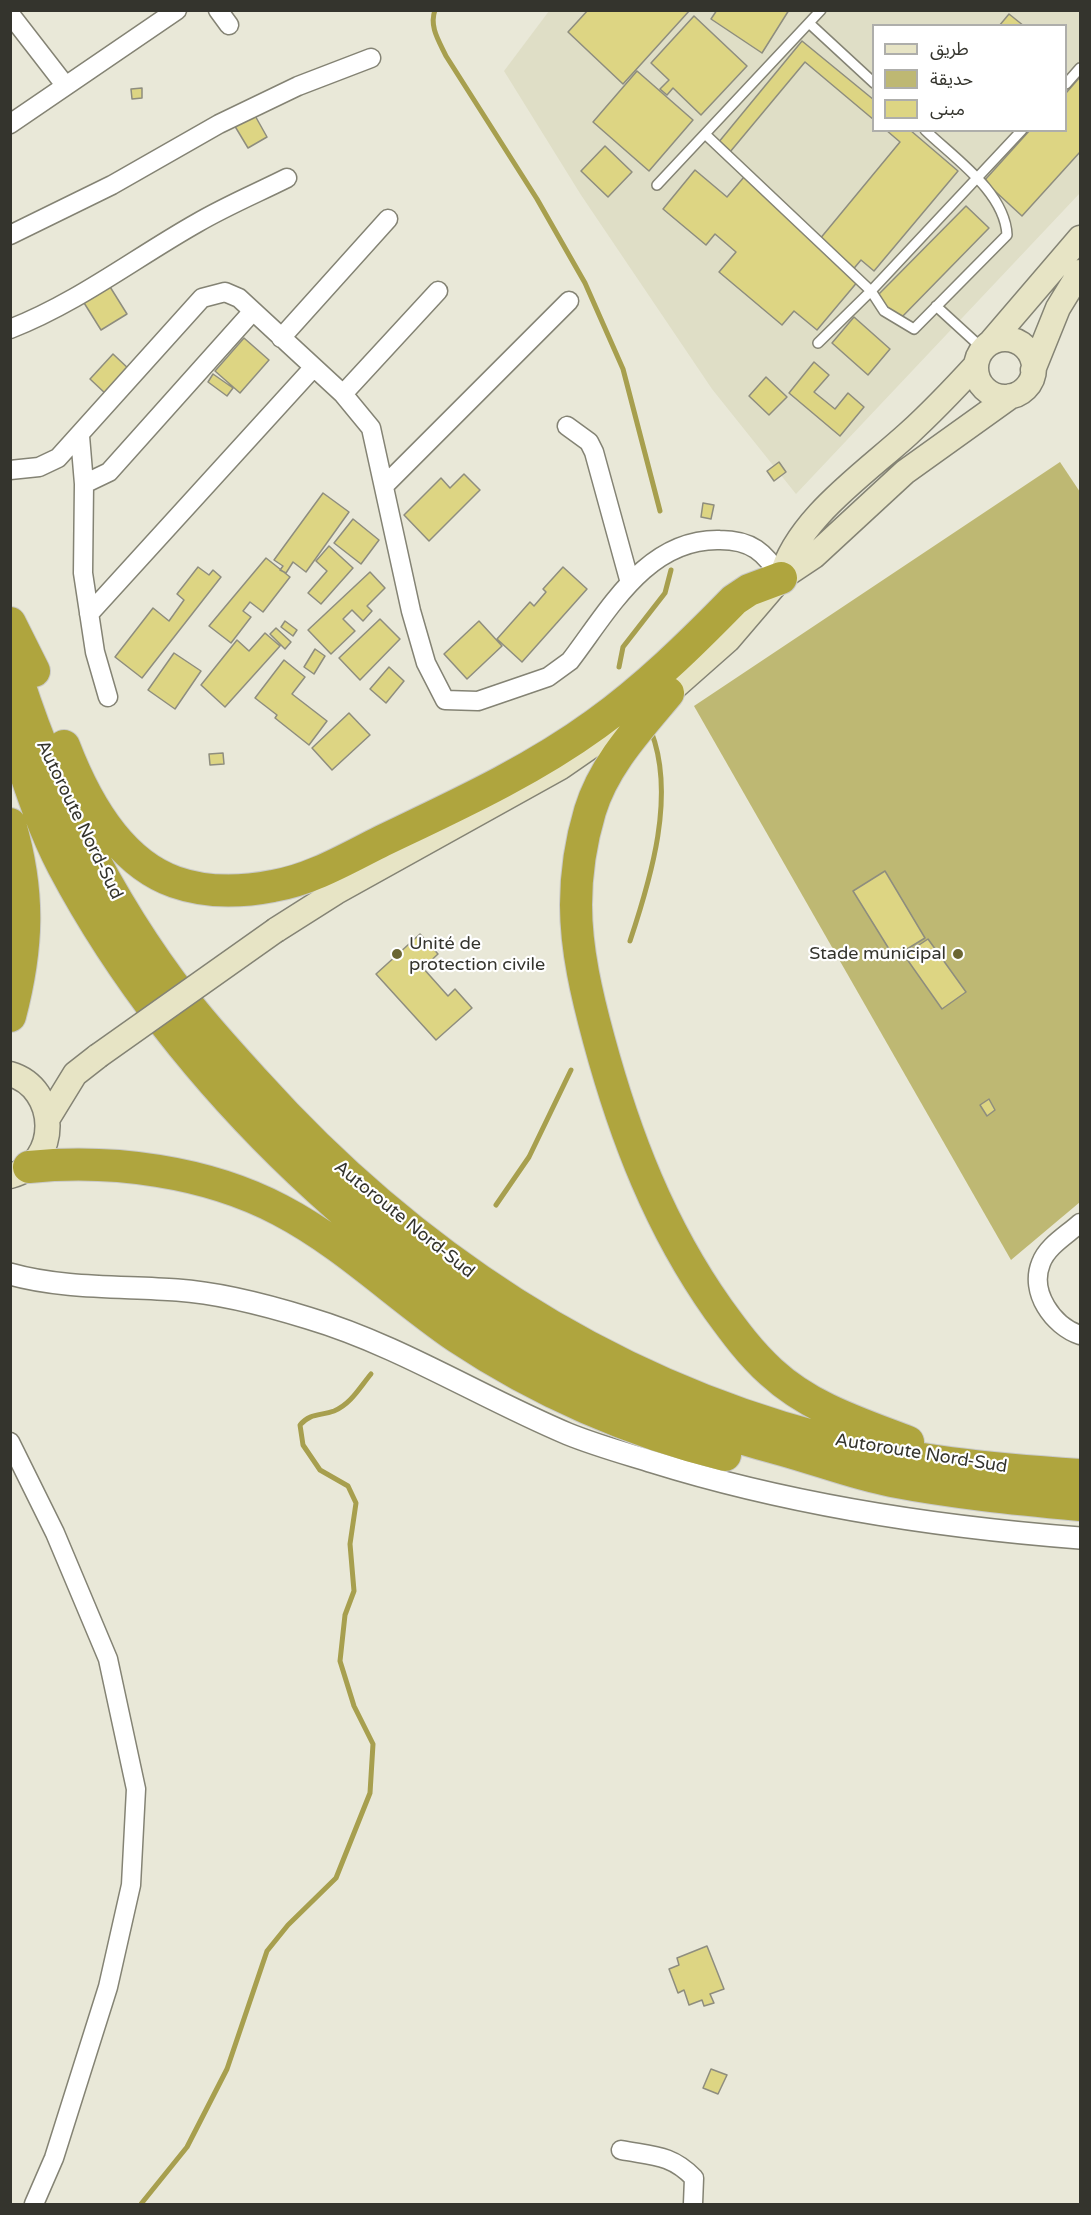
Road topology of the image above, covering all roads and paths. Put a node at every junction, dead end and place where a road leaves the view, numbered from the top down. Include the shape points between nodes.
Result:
1 (177, 10) edge
2 (821, 10) edge
3 (10, 14) edge
4 (809, 23) junction
5 (371, 58) dead end
6 (1080, 68) edge
7 (872, 82) edge
8 (1067, 82) edge
9 (65, 85) junction
10 (10, 124) edge
11 (927, 132) edge
12 (1020, 132) edge
13 (705, 134) junction
14 (287, 178) dead end
15 (976, 179) junction
16 (657, 185) dead end
17 (388, 219) dead end
18 (10, 236) edge
19 (1080, 238) edge
20 (1080, 272) edge
21 (438, 291) dead end
22 (872, 291) junction
23 (569, 301) dead end
24 (936, 306) junction
25 (253, 311) junction
26 (10, 329) edge
27 (281, 338) junction
28 (818, 342) dead end
29 (983, 352) junction
30 (314, 368) junction
31 (1033, 370) junction
32 (343, 394) junction
33 (1011, 396) junction
34 (567, 426) dead end
35 (80, 436) junction
36 (10, 470) edge
37 (84, 484) junction
38 (384, 486) junction
39 (781, 578) junction
40 (630, 583) junction
41 (89, 614) junction
42 (10, 623) edge
43 (10, 655) edge
44 (668, 693) junction
45 (108, 697) dead end
46 (10, 727) edge
47 (10, 824) edge
48 (10, 1016) edge
49 (75, 1074) junction
50 (17, 1077) edge
51 (48, 1118) junction
52 (20, 1171) edge
53 (1080, 1223) edge
54 (10, 1274) edge
55 (1080, 1335) edge
56 (10, 1442) edge
57 (957, 1462) junction
58 (837, 1465) junction
59 (1080, 1474) edge
60 (1080, 1505) edge
61 (1080, 1539) edge
62 (621, 2150) dead end
63 (34, 2205) edge
64 (693, 2205) edge

1 - 9 street
2 - 4 lane
3 - 9 street
4 - 7 lane
4 - 13 lane
5 - 18 street via 297,86 219,124 112,185
6 - 8 lane
9 - 10 street
11 - 15 lane
12 - 15 lane
13 - 16 lane
13 - 22 lane
14 - 26 street via 198,222 68,301
15 - 22 lane
15 - 24 lane via 1002,211 1007,235
17 - 27 street
19 - 29 main road
20 - 31 main road via 1058,308
21 - 32 street
22 - 24 lane via 884,311 914,329
22 - 28 lane
23 - 38 street
24 - 29 lane
25 - 27 street
25 - 35 street via 239,297 225,292 202,298
25 - 37 street via 109,472
27 - 30 street
29 - 31 main road via 998,340 1016,341 1029,353
29 - 33 main road via 980,382 993,394
29 - 39 main road via 921,422 806,528 790,552
30 - 32 street
30 - 41 street
31 - 33 main road via 1026,387
32 - 38 street via 371,428
33 - 39 main road via 905,472 814,556
34 - 40 street via 589,442 594,452
35 - 36 street via 58,458 39,467
35 - 37 street
37 - 41 street via 83,573
38 - 40 street via 418,637 426,663 445,699 478,701 559,671
39 - 40 street via 770,560 753,545 706,540 687,543 658,556
39 - 42 highway via 748,590 734,600 652,679 596,724 540,761 320,871 276,886 236,890 173,882 146,866 104,825 70,762 33,668
39 - 44 main road via 728,640
41 - 45 street
43 - 57 highway, Autoroute Nord-Sud via 54,776 95,861 141,939 210,1032 316,1147 368,1195 505,1299 645,1376 820,1438 874,1451
44 - 49 main road, bridge via 561,767 276,930
44 - 57 highway via 609,768 591,809 579,858 576,906 588,1000 633,1149 657,1207 693,1274 741,1341 771,1372 808,1401 832,1413
46 - 58 highway, Autoroute Nord-Sud via 62,863 123,966 245,1115 334,1203 447,1293 514,1337 619,1394 722,1434
47 - 48 highway via 26,910 25,946
49 - 50 main road
49 - 51 main road
50 - 51 main road via 40,1097
51 - 52 main road via 45,1145
52 - 58 highway via 78,1164 147,1170 234,1190 281,1210 343,1250 466,1342 531,1381 614,1420 743,1459
53 - 55 street via 1051,1248 1037,1276 1039,1290 1057,1322
54 - 61 street via 44,1281 182,1290 242,1300 305,1317 355,1332 567,1434 706,1478 880,1515
56 - 63 street via 55,1533 108,1659 136,1789 131,1885 108,1988 54,2158
57 - 59 highway, Autoroute Nord-Sud
58 - 60 highway, Autoroute Nord-Sud via 888,1480 965,1493
62 - 64 street via 680,2164 694,2178

